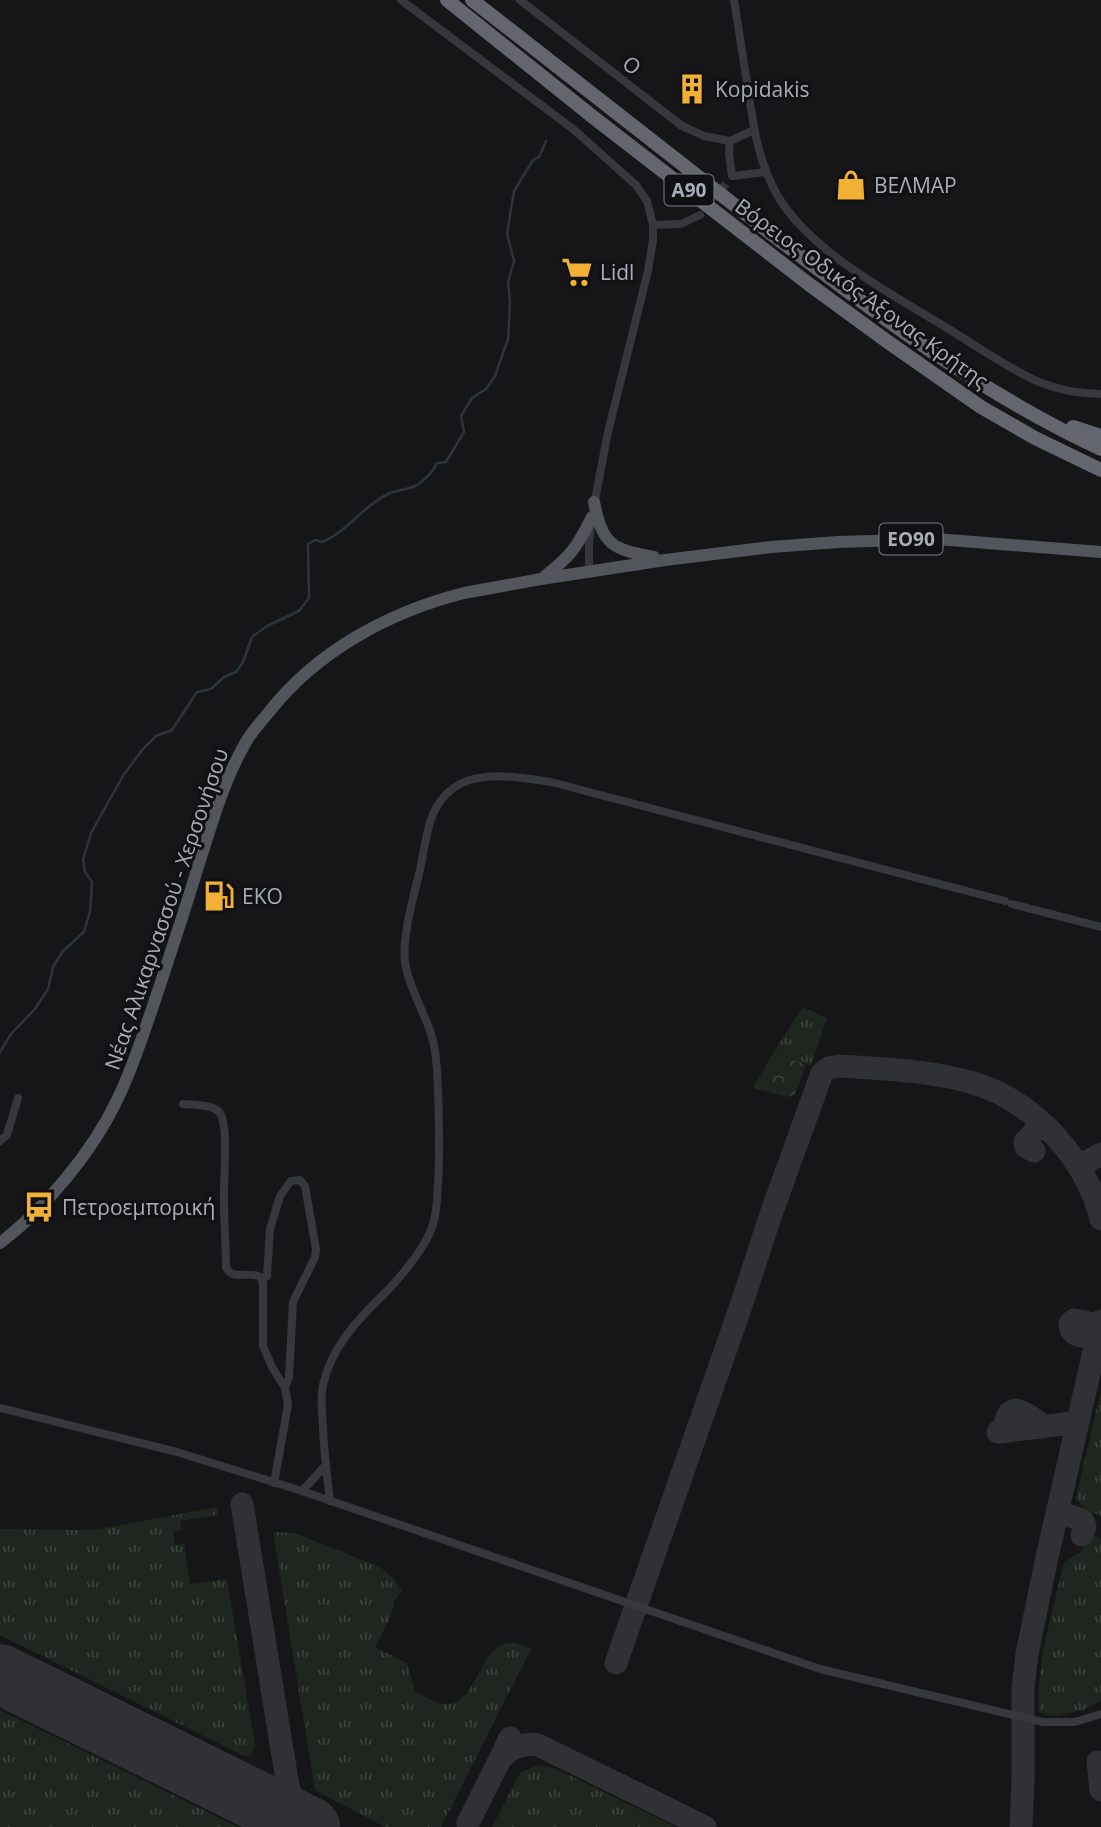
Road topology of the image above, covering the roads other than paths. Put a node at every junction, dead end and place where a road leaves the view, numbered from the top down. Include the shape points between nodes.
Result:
1 (401, 0) edge
2 (447, 0) edge
3 (471, 0) edge
4 (520, 0) edge
5 (734, 0) edge
6 (754, 130) junction
7 (730, 141) junction
8 (766, 172) junction
9 (732, 176) junction
10 (726, 184) tunnel mouth
11 (700, 215) tunnel mouth
12 (653, 225) junction
13 (916, 341) junction
14 (1101, 394) edge
15 (1101, 436) edge
16 (1101, 449) edge
17 (1101, 470) edge
18 (594, 502) junction
19 (592, 517) junction
20 (1101, 552) edge
21 (665, 560) junction
22 (589, 571) junction
23 (541, 579) junction
24 (1101, 927) edge
25 (18, 1098) dead end
26 (183, 1104) dead end
27 (0, 1142) edge
28 (0, 1242) edge
29 (261, 1279) junction
30 (285, 1388) junction
31 (0, 1408) edge
32 (325, 1466) junction
33 (274, 1483) junction
34 (302, 1491) junction
35 (330, 1501) junction
36 (1101, 1714) edge

1 - 12 street via 573,129 631,180 645,196
2 - 17 highway, Βόρειος Οδικός Άξονας Κρήτης / Α90 via 888,342 981,407
3 - 13 highway, Βόρειος Οδικός Άξονας Κρήτης / Α90
4 - 7 street, Ο via 682,126
5 - 6 street
6 - 7 street
6 - 8 street
7 - 9 street
8 - 9 street
8 - 14 street via 796,221 858,273 1026,375 1060,389
9 - 10 street
11 - 12 street via 681,224
12 - 18 street via 648,271
13 - 15 highway via 1035,408
13 - 16 highway, Βόρειος Οδικός Άξονας Κρήτης / Α90 via 1032,414
18 - 19 street
18 - 21 main road via 599,526 609,542
19 - 22 street
19 - 23 main road via 568,558
20 - 21 main road, Νέας Αλικαρνασσού - Χερσονήσου / ΕΟ90 via 905,539 771,547
21 - 22 main road, Νέας Αλικαρνασσού - Χερσονήσου / ΕΟ90
22 - 23 main road, Νέας Αλικαρνασσού - Χερσονήσου / ΕΟ90
23 - 28 main road, Νέας Αλικαρνασσού - Χερσονήσου / ΕΟ90 via 442,599 396,616 336,650 278,699 247,741 223,794 117,1100 60,1184 29,1219
24 - 32 street via 551,782 487,776 457,785 445,794 431,821 405,957 436,1062 440,1141 434,1223 399,1280 353,1327 331,1361 321,1404
25 - 27 street via 7,1135
26 - 29 street via 210,1107 221,1114 226,1267 233,1275 254,1274
29 - 30 street via 263,1346
29 - 30 street via 267,1276 270,1229 280,1196 290,1181 300,1180 316,1249 293,1302
30 - 33 street via 288,1405
31 - 33 street via 177,1452
32 - 34 street
32 - 35 street
33 - 34 street
34 - 35 street
35 - 36 street via 820,1669 1043,1723 1075,1722

